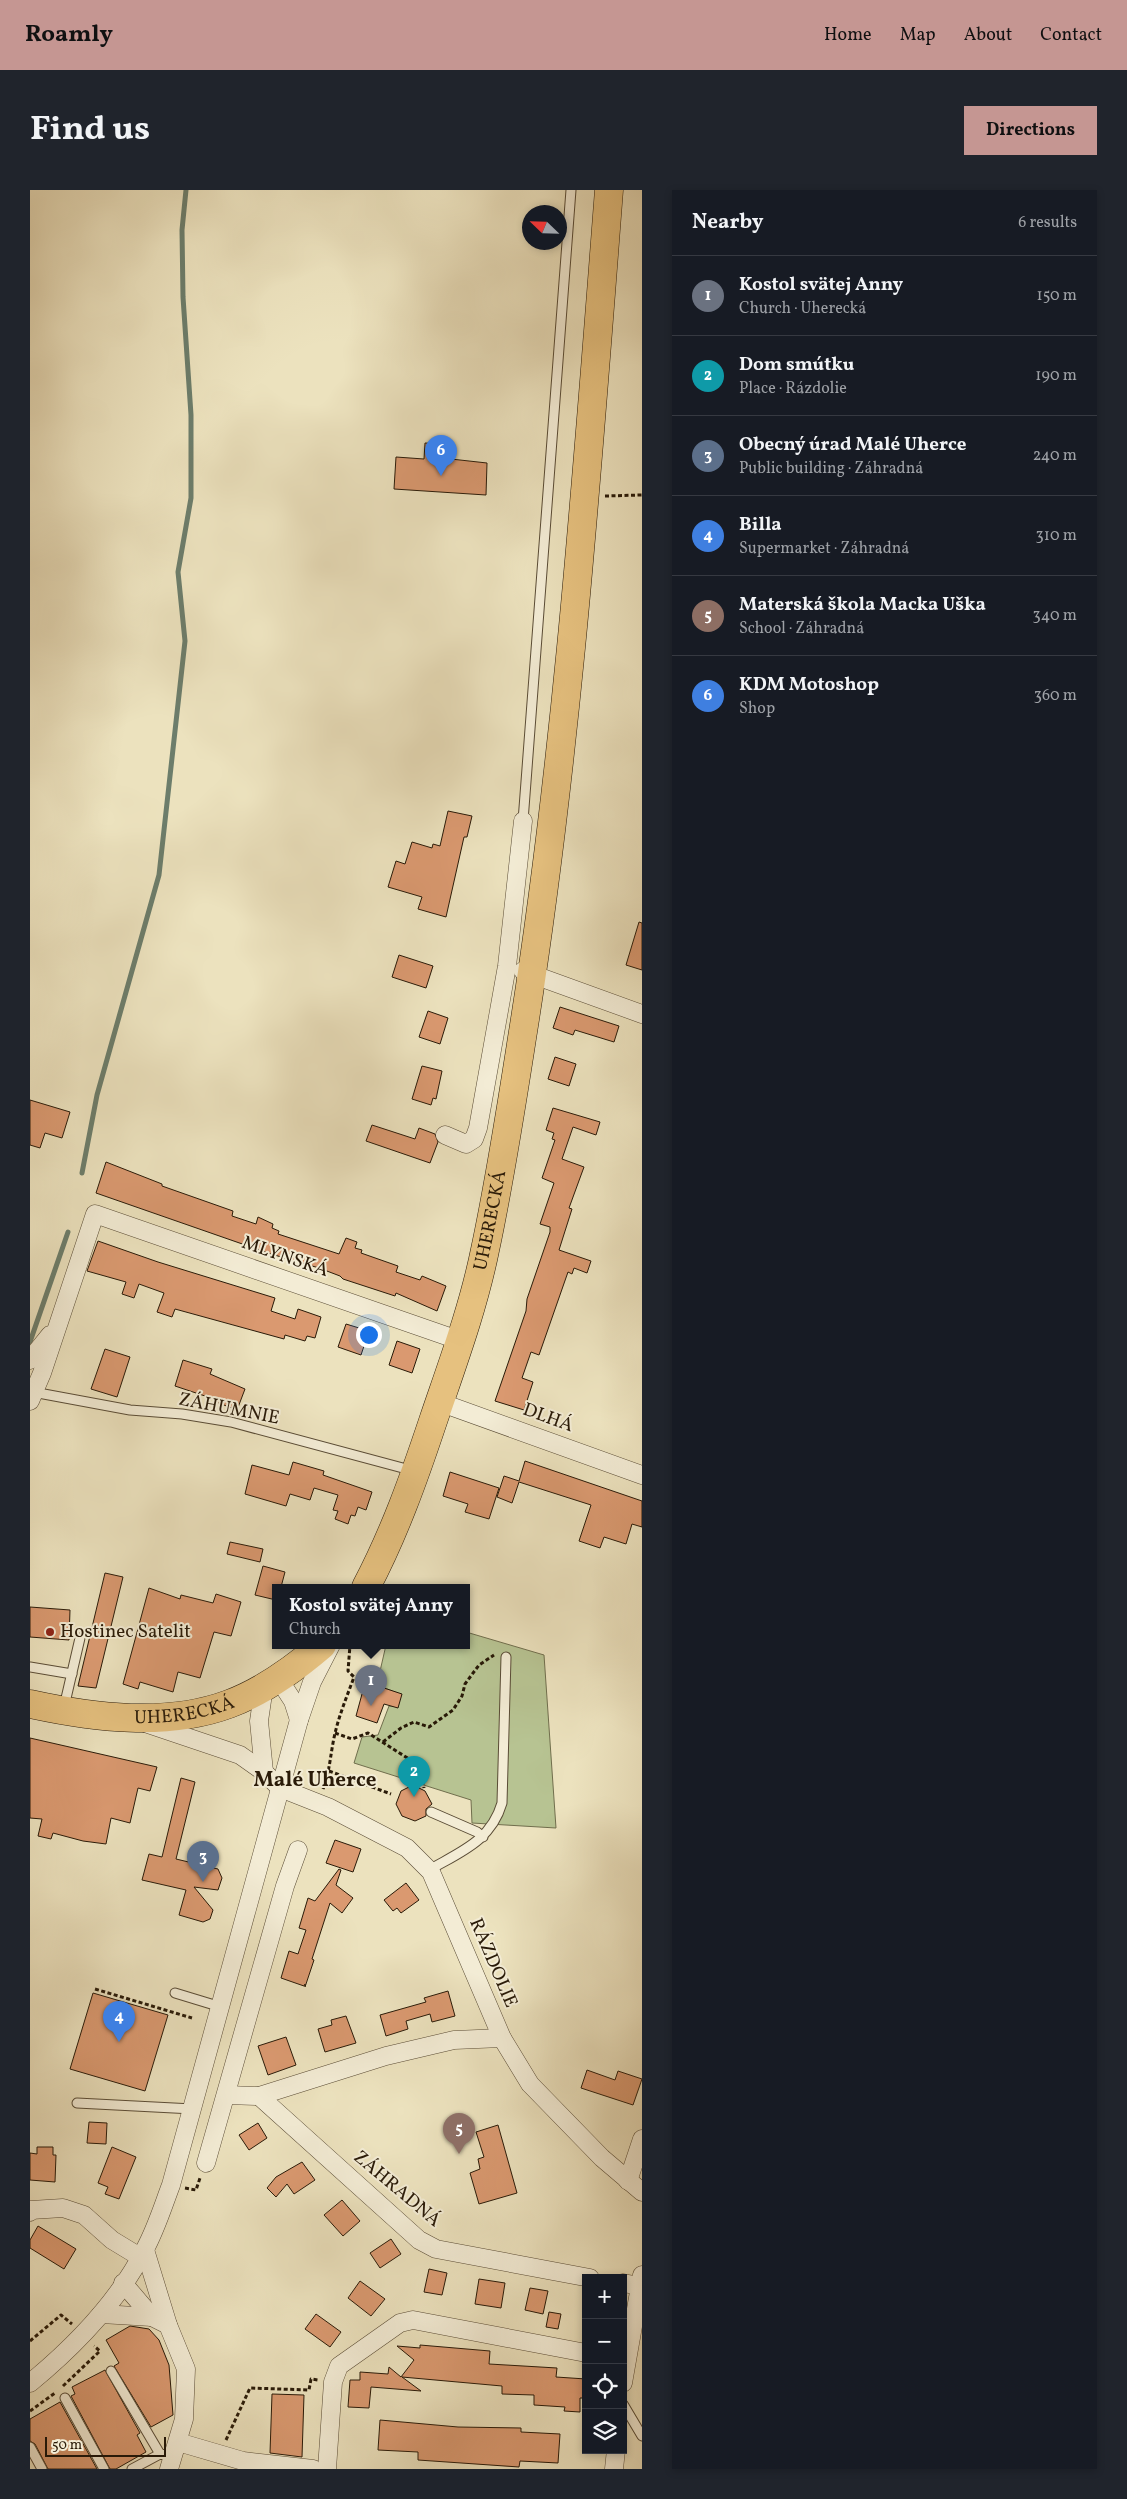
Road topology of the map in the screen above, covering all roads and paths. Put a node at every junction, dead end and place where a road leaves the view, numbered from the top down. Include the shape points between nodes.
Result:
1 (571, 190) edge
2 (609, 190) edge
3 (642, 495) edge
4 (585, 496) junction
5 (523, 821) joint
6 (520, 970) junction
7 (642, 1014) edge
8 (445, 1135) dead end
9 (55, 1329) junction
10 (461, 1341) junction
11 (30, 1360) edge
12 (31, 1397) edge
13 (439, 1402) junction
14 (416, 1471) junction
15 (642, 1474) edge
16 (367, 1584) edge
17 (80, 1638) dead end
18 (317, 1649) edge
19 (328, 1649) edge
20 (350, 1649) edge
21 (506, 1657) joint
22 (30, 1667) edge
23 (72, 1674) junction
24 (271, 1683) junction
25 (30, 1704) edge
26 (63, 1710) junction
27 (128, 1718) junction
28 (299, 1720) junction
29 (335, 1733) junction
30 (383, 1742) junction
31 (329, 1771) junction
32 (264, 1772) junction
33 (280, 1788) junction
34 (424, 1788) dead end
35 (322, 1793) dead end
36 (391, 1794) dead end
37 (431, 1812) dead end
38 (483, 1837) junction
39 (298, 1850) dead end
40 (429, 1870) junction
41 (95, 1989) dead end
42 (175, 1993) dead end
43 (221, 2007) junction
44 (192, 2018) dead end
45 (502, 2038) junction
46 (226, 2094) junction
47 (259, 2096) junction
48 (77, 2103) dead end
49 (192, 2109) junction
50 (642, 2139) edge
51 (206, 2163) joint
52 (628, 2180) junction
53 (171, 2185) junction
54 (642, 2192) edge
55 (30, 2212) edge
56 (142, 2254) junction
57 (582, 2276) edge
58 (635, 2281) edge
59 (123, 2283) junction
60 (160, 2297) junction
61 (101, 2314) junction
62 (160, 2321) junction
63 (84, 2334) junction
64 (30, 2341) edge
65 (582, 2352) edge
66 (625, 2364) edge
67 (111, 2372) dead end
68 (332, 2382) junction
69 (30, 2383) edge
70 (65, 2398) dead end
71 (626, 2409) edge
72 (30, 2411) edge
73 (642, 2436) edge
74 (224, 2445) dead end
75 (30, 2448) edge
76 (616, 2454) edge
77 (170, 2455) edge
78 (42, 2469) edge
79 (104, 2469) edge
80 (132, 2469) edge
81 (313, 2469) edge
82 (327, 2469) edge
83 (614, 2469) edge

1 - 5 lane
2 - 4 main road, UHERECKÁ
3 - 4 path
4 - 6 main road, UHERECKÁ via 550,837
5 - 6 street
6 - 7 street
6 - 8 street via 478,1128 471,1143
6 - 10 main road, UHERECKÁ via 485,1252
9 - 10 street, MLYNSKÁ via 95,1214
9 - 11 street
9 - 12 street
10 - 13 main road, UHERECKÁ
12 - 14 lane, ZÁHUMNIE via 231,1422
13 - 14 main road, UHERECKÁ
13 - 15 street, DLHÁ
14 - 16 main road, UHERECKÁ
17 - 23 lane
18 - 24 main road, UHERECKÁ
19 - 28 street
20 - 29 path via 348,1672 354,1677
21 - 30 path via 496,1653 479,1665 465,1684 453,1710 429,1727 414,1722
21 - 38 lane via 502,1803 498,1818
22 - 23 lane
23 - 26 lane
24 - 27 main road, UHERECKÁ via 228,1704 204,1710 153,1718
24 - 28 street via 293,1701
24 - 32 street via 259,1721
25 - 26 main road, UHERECKÁ
26 - 27 main road, UHERECKÁ
27 - 32 street via 216,1745 240,1755
28 - 33 street
29 - 30 path via 352,1738 368,1733
29 - 31 path
30 - 34 path via 409,1759 422,1774
31 - 35 path
31 - 36 path
32 - 33 street
33 - 40 street, RÁZDOLIE via 328,1807 407,1848
33 - 43 street
37 - 38 lane
38 - 40 lane
39 - 46 street
40 - 45 street, RÁZDOLIE
41 - 44 path
42 - 43 lane
43 - 49 street
45 - 47 street via 454,2040 386,2056
45 - 52 street, RÁZDOLIE via 530,2084
46 - 47 street
46 - 51 street
47 - 57 street, ZÁHRADNÁ via 420,2240 436,2249
48 - 49 lane
49 - 53 street
50 - 52 street
51 - 53 path via 196,2190
52 - 54 street, RÁZDOLIE
53 - 56 street
55 - 56 street via 63,2208 84,2215 112,2240
56 - 59 street
56 - 60 street
58 - 66 street
59 - 60 street
59 - 61 street
59 - 62 street
60 - 62 street
61 - 62 street
61 - 63 street
62 - 77 street via 186,2369 184,2419
63 - 64 path via 61,2315
63 - 69 street
63 - 72 path via 100,2351 58,2391
65 - 68 street via 412,2320 400,2323 339,2366
67 - 77 lane
68 - 74 path via 311,2380 309,2390 250,2388
68 - 82 street
70 - 79 lane
71 - 73 lane
75 - 78 lane
76 - 83 street
77 - 80 lane
77 - 81 street

